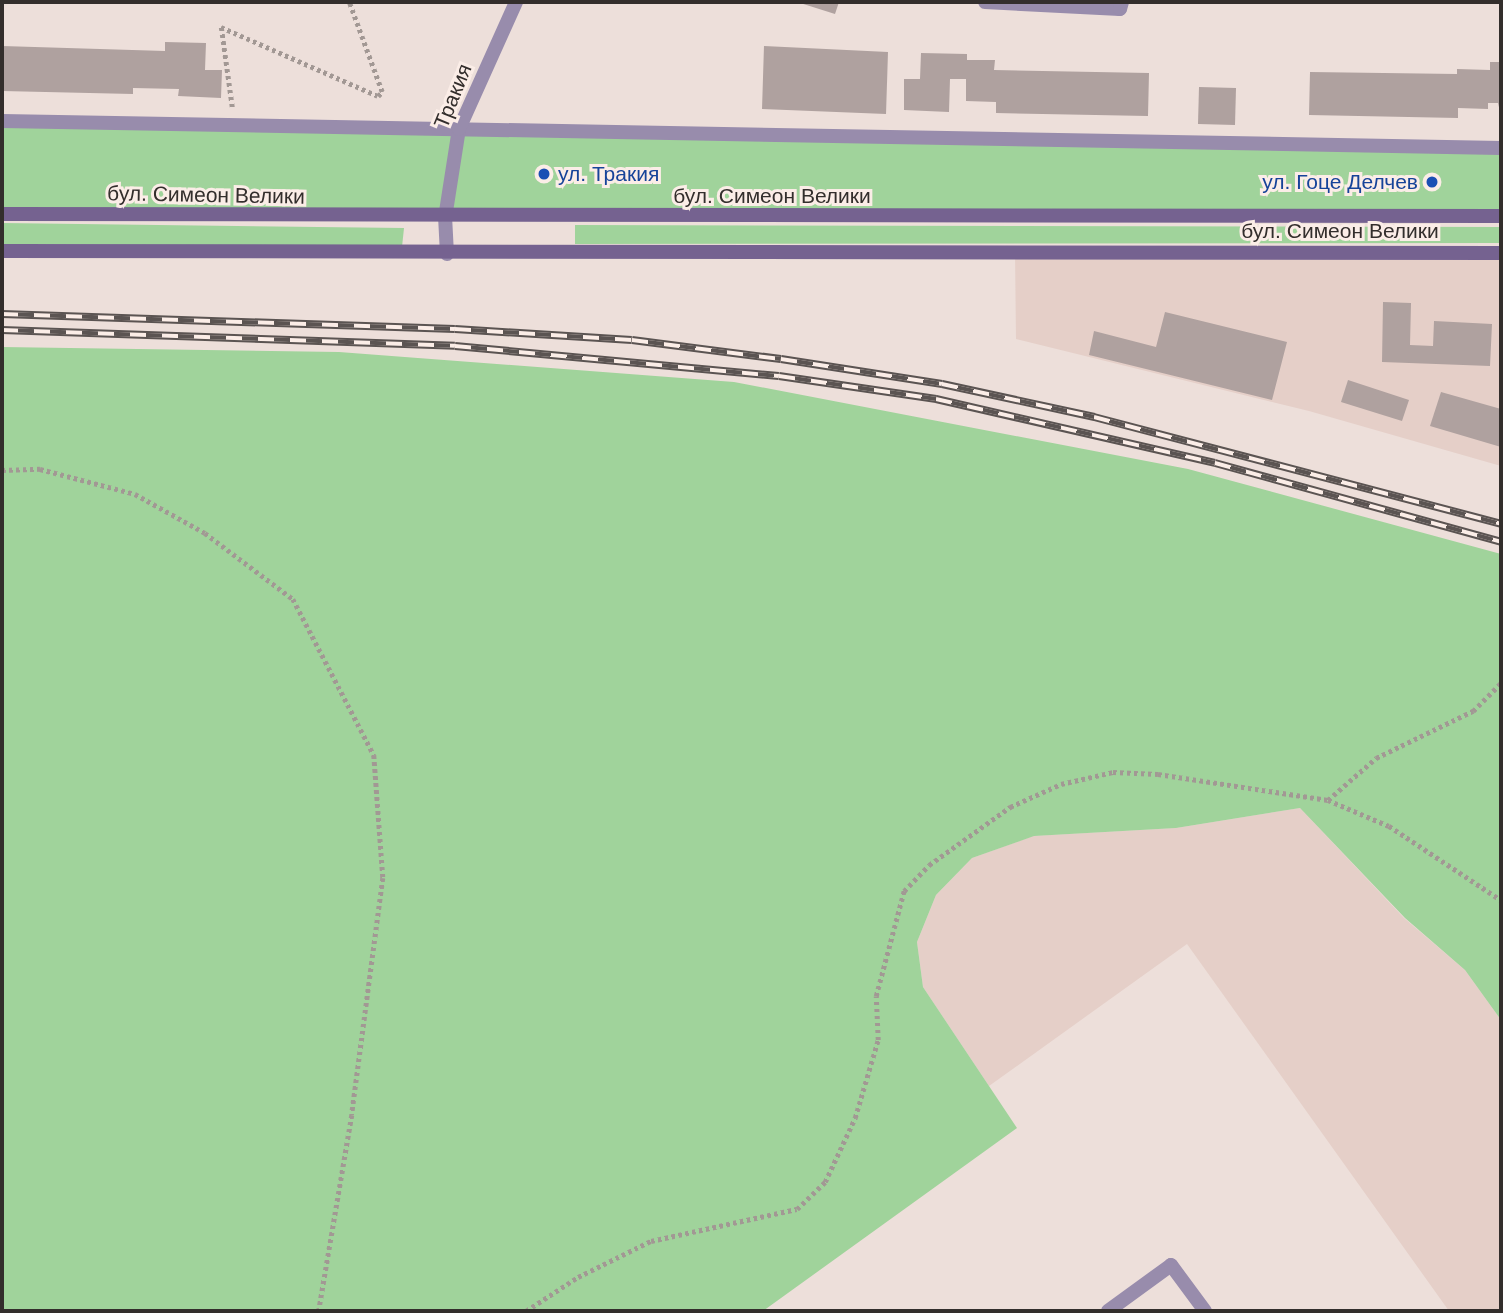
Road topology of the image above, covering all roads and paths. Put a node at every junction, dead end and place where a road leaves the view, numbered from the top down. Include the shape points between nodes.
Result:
1 (349, 2) edge
2 (516, 2) edge
3 (985, 2) edge
4 (1122, 2) edge
5 (2, 121) edge
6 (234, 125) junction
7 (459, 129) junction
8 (1501, 148) edge
9 (2, 214) edge
10 (1501, 216) edge
11 (445, 218) junction
12 (2, 251) edge
13 (1501, 253) edge
14 (447, 254) junction
15 (2, 470) edge
16 (1501, 683) edge
17 (1328, 800) junction
18 (1501, 900) edge
19 (319, 1311) edge
20 (526, 1311) edge
21 (1108, 1311) edge
22 (1205, 1311) edge

1 - 6 path via 382,92 378,96 220,27
2 - 7 street, Тракия
3 - 4 street via 1120,9
5 - 6 street
6 - 7 street
7 - 8 street
7 - 11 street, Тракия
9 - 11 main road, бул. Симеон Велики
10 - 11 main road, бул. Симеон Велики
11 - 14 street, Тракия
12 - 14 main road, бул. Симеон Велики
13 - 14 main road, бул. Симеон Велики
15 - 19 path via 40,470 135,494 205,533 293,599 374,755 383,878 352,1115
16 - 17 path via 1473,711 1376,758
17 - 18 path via 1389,826
17 - 20 path via 1113,772 1061,784 1010,807 929,865 904,891 876,996 878,1040 855,1118 825,1182 797,1209 651,1241 578,1277
21 - 22 street via 1171,1265

